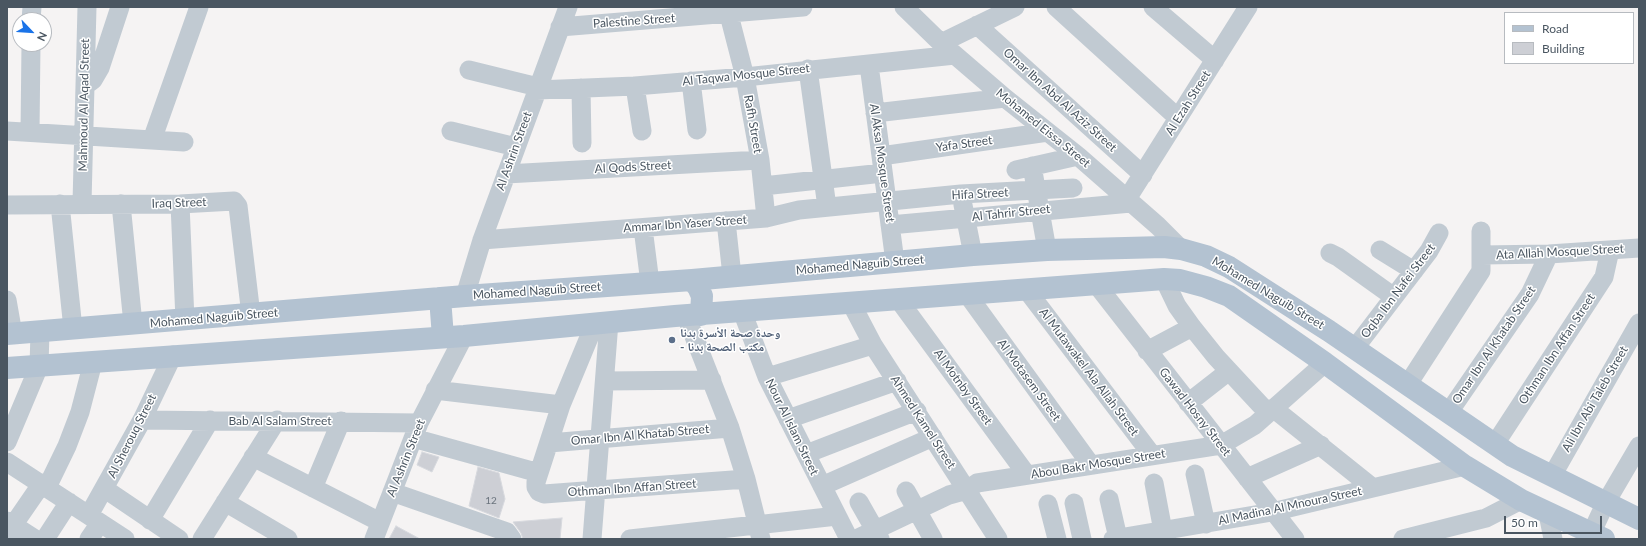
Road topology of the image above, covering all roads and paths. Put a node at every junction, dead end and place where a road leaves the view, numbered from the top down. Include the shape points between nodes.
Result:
1 (87, 7) edge
2 (120, 7) edge
3 (199, 7) edge
4 (568, 7) edge
5 (803, 7) edge
6 (904, 7) edge
7 (1015, 7) edge
8 (1056, 7) edge
9 (1153, 7) edge
10 (1248, 7) edge
11 (728, 10) edge
12 (977, 25) junction
13 (560, 27) junction
14 (941, 42) junction
15 (31, 52) edge
16 (955, 55) junction
17 (1215, 60) junction
18 (868, 65) junction
19 (808, 69) junction
20 (469, 70) dead end
21 (745, 77) junction
22 (691, 81) junction
23 (85, 86) junction
24 (635, 86) junction
25 (581, 88) junction
26 (537, 89) junction
27 (1006, 98) junction
28 (875, 113) junction
29 (1178, 118) junction
30 (697, 130) dead end
31 (7, 131) edge
32 (30, 132) junction
33 (451, 132) dead end
34 (642, 132) dead end
35 (1048, 132) junction
36 (83, 136) junction
37 (152, 140) junction
38 (184, 142) dead end
39 (582, 143) dead end
40 (516, 147) junction
41 (1078, 156) junction
42 (760, 160) junction
43 (882, 165) junction
44 (506, 174) junction
45 (1143, 175) junction
46 (824, 179) junction
47 (763, 186) junction
48 (1072, 188) dead end
49 (1036, 191) junction
50 (961, 194) junction
51 (1129, 201) junction
52 (887, 202) junction
53 (60, 204) junction
54 (82, 204) junction
55 (121, 204) junction
56 (180, 204) junction
57 (7, 205) edge
58 (827, 207) junction
59 (1040, 210) junction
60 (966, 217) junction
61 (766, 218) junction
62 (726, 221) junction
63 (890, 225) junction
64 (642, 228) junction
65 (1481, 231) dead end
66 (1439, 233) dead end
67 (482, 240) junction
68 (1639, 248) edge
69 (1181, 249) junction
70 (1047, 250) junction
71 (1380, 250) dead end
72 (1610, 250) junction
73 (1330, 253) dead end
74 (1549, 254) junction
75 (973, 255) junction
76 (1482, 255) junction
77 (895, 262) junction
78 (1414, 271) junction
79 (732, 276) junction
80 (1164, 279) junction
81 (692, 280) junction
82 (657, 283) junction
83 (1096, 284) junction
84 (1026, 289) junction
85 (967, 294) junction
86 (465, 296) junction
87 (1394, 297) junction
88 (440, 298) junction
89 (898, 299) junction
90 (7, 300) edge
91 (851, 303) junction
92 (742, 311) junction
93 (251, 315) junction
94 (687, 316) junction
95 (185, 320) junction
96 (602, 322) junction
97 (1639, 323) edge
98 (133, 324) junction
99 (1192, 328) junction
100 (72, 329) junction
101 (1329, 331) junction
102 (40, 332) junction
103 (10, 334) edge
104 (454, 336) junction
105 (874, 345) junction
106 (1355, 348) junction
107 (1147, 351) junction
108 (173, 355) junction
109 (1318, 358) junction
110 (93, 362) junction
111 (39, 366) junction
112 (7, 368) edge
113 (1229, 371) junction
114 (767, 377) junction
115 (712, 380) junction
116 (605, 381) junction
117 (897, 381) junction
118 (1411, 386) junction
119 (435, 390) junction
120 (1188, 403) junction
121 (561, 405) junction
122 (1271, 410) junction
123 (917, 412) junction
124 (1449, 412) junction
125 (1395, 416) junction
126 (788, 419) junction
127 (142, 420) junction
128 (210, 420) junction
129 (277, 420) junction
130 (341, 421) junction
131 (730, 428) junction
132 (416, 430) junction
133 (933, 437) junction
134 (600, 439) junction
135 (7, 442) edge
136 (549, 443) junction
137 (1495, 444) junction
138 (1221, 445) junction
139 (1321, 445) junction
140 (1639, 446) edge
141 (806, 454) junction
142 (1152, 455) junction
143 (253, 458) junction
144 (8, 464) edge
145 (1091, 465) junction
146 (1465, 466) junction
147 (539, 473) junction
148 (1195, 474) dead end
149 (1027, 475) junction
150 (1552, 476) junction
151 (1247, 478) junction
152 (746, 479) junction
153 (1154, 484) dead end
154 (43, 486) junction
155 (822, 486) junction
156 (313, 488) junction
157 (1373, 488) junction
158 (105, 489) junction
159 (596, 490) junction
160 (967, 490) junction
161 (906, 491) dead end
162 (392, 492) junction
163 (1109, 499) dead end
164 (1521, 500) junction
165 (69, 502) junction
166 (225, 502) junction
167 (859, 502) dead end
168 (1074, 503) dead end
169 (1048, 504) dead end
170 (1605, 504) junction
171 (917, 510) junction
172 (1272, 512) junction
173 (1548, 514) junction
174 (837, 516) junction
175 (95, 519) junction
176 (1639, 519) edge
177 (150, 520) junction
178 (1206, 524) junction
179 (9, 527) edge
180 (377, 531) edge
181 (1163, 531) junction
182 (759, 532) edge
183 (877, 535) edge
184 (1597, 537) edge
185 (1116, 538) edge
186 (34, 539) edge
187 (45, 539) edge
188 (89, 539) edge
189 (125, 539) edge
190 (179, 539) edge
191 (202, 539) edge
192 (288, 539) edge
193 (512, 539) edge
194 (592, 539) edge
195 (630, 539) edge
196 (850, 539) edge
197 (856, 539) edge
198 (933, 539) edge
199 (998, 539) edge
200 (1057, 539) edge
201 (1082, 539) edge
202 (1295, 539) edge
203 (1402, 539) edge
204 (1553, 539) edge

1 - 23 street, Mahmoud Al Aqad Street
2 - 23 street via 100,68 94,80
3 - 37 street
4 - 13 street, Al Ashrin Street
5 - 11 street, Palestine Street
6 - 14 street, Mohamed Eissa Street
7 - 12 street
8 - 29 street
9 - 17 street
10 - 17 street, Al Ezah Street
11 - 13 street, Palestine Street
11 - 21 street, Rafh Street
12 - 14 street
12 - 45 street, Omar Ibn Abd Al Aziz Street
13 - 26 street, Al Ashrin Street
14 - 16 street, Mohamed Eissa Street
15 - 32 street
16 - 18 street, Al Taqwa Mosque Street
16 - 27 street, Mohamed Eissa Street
17 - 29 street, Al Ezah Street
18 - 19 street, Al Taqwa Mosque Street
18 - 28 street, Al Aksa Mosque Street
19 - 21 street, Al Taqwa Mosque Street
19 - 46 street
20 - 26 street, Al Taqwa Mosque Street
21 - 22 street, Al Taqwa Mosque Street
21 - 42 street, Rafh Street
22 - 24 street, Al Taqwa Mosque Street
22 - 30 street
23 - 36 street, Mahmoud Al Aqad Street
24 - 25 street, Al Taqwa Mosque Street
24 - 34 street
25 - 26 street, Al Taqwa Mosque Street
25 - 39 street
26 - 40 street, Al Ashrin Street
27 - 28 street
27 - 35 street, Mohamed Eissa Street
28 - 43 street, Al Aksa Mosque Street
29 - 45 street, Al Ezah Street
31 - 32 street
32 - 36 street
33 - 40 street
35 - 41 street, Mohamed Eissa Street
35 - 43 street, Yafa Street
36 - 37 street
36 - 54 street, Mahmoud Al Aqad Street
37 - 38 street
40 - 44 street, Al Ashrin Street
41 - 49 street via 1024,168
41 - 51 street, Mohamed Eissa Street
42 - 44 street, Al Qods Street
42 - 47 street, Rafh Street
43 - 46 street, Yafa Street
43 - 52 street, Al Aksa Mosque Street
44 - 67 street, Al Ashrin Street
45 - 51 street, Al Ezah Street
46 - 47 street, Yafa Street
46 - 58 street
47 - 61 street, Rafh Street
48 - 49 street, Hifa Street
49 - 50 street, Hifa Street
49 - 59 street
50 - 52 street, Hifa Street
50 - 60 street
51 - 59 street, Al Tahrir Street
51 - 69 street, Mohamed Eissa Street
52 - 58 street, Ammar Ibn Yaser Street
52 - 63 street, Al Aksa Mosque Street
53 - 54 street, Iraq Street
53 - 57 street, Iraq Street
53 - 100 street
54 - 55 street, Iraq Street
55 - 56 street, Iraq Street
55 - 98 street
56 - 93 street, Iraq Street via 234,201 237,204
56 - 95 street
58 - 61 street, Ammar Ibn Yaser Street via 799,210
59 - 60 street, Al Tahrir Street
59 - 70 street
60 - 63 street, Al Tahrir Street
60 - 75 street
61 - 62 street, Ammar Ibn Yaser Street
62 - 64 street, Ammar Ibn Yaser Street
62 - 79 street
63 - 77 street, Al Aksa Mosque Street
64 - 67 street, Ammar Ibn Yaser Street
64 - 82 street
65 - 76 street
66 - 78 street, Oqba Ibn Nafei Street
67 - 86 street, Al Ashrin Street
68 - 72 street, Ata Allah Mosque Street
69 - 70 main road, Mohamed Naguib Street via 1164,247
69 - 101 main road, Mohamed Naguib Street via 1206,256 1229,267
70 - 75 main road, Mohamed Naguib Street
71 - 78 street
72 - 74 street, Ata Allah Mosque Street
72 - 137 street, Othman Ibn Affan Street via 1604,277
73 - 87 street
74 - 76 street, Ata Allah Mosque Street
74 - 124 street, Omar Ibn Al Khatab Street via 1530,294
75 - 77 main road, Mohamed Naguib Street
76 - 118 street via 1481,271
77 - 79 main road, Mohamed Naguib Street
78 - 87 street, Oqba Ibn Nafei Street
79 - 81 main road, Mohamed Naguib Street
80 - 83 main road, Mohamed Naguib Street
80 - 99 street via 1177,306
80 - 109 main road, Mohamed Naguib Street via 1180,280 1229,296
81 - 82 main road, Mohamed Naguib Street
81 - 94 main road via 702,296 703,306
82 - 86 main road, Mohamed Naguib Street
82 - 94 main road via 662,302 669,313
83 - 84 main road, Mohamed Naguib Street
83 - 107 street, Gawad Hosny Street
84 - 85 main road, Mohamed Naguib Street
84 - 142 street, Al Mutawakel Ala Allah Street
85 - 89 main road, Mohamed Naguib Street
85 - 145 street, Al Motasem Street
86 - 88 main road, Mohamed Naguib Street
87 - 106 street, Oqba Ibn Nafei Street
88 - 93 main road, Mohamed Naguib Street
88 - 104 main road
89 - 91 main road, Mohamed Naguib Street
89 - 149 street, Al Motnby Street
90 - 103 street
91 - 92 main road, Mohamed Naguib Street
91 - 105 street, Ahmed Kamel Street
92 - 94 main road, Mohamed Naguib Street
92 - 114 street, Nour Al Islam Street
93 - 95 main road, Mohamed Naguib Street
94 - 96 main road, Mohamed Naguib Street
94 - 115 street
95 - 98 main road, Mohamed Naguib Street
96 - 104 main road, Mohamed Naguib Street
96 - 116 street
96 - 121 street
97 - 150 street, Ali Ibn Abi Taleb Street
98 - 100 main road, Mohamed Naguib Street
99 - 107 street
99 - 113 street
100 - 102 main road, Mohamed Naguib Street
101 - 106 main road, Mohamed Naguib Street
101 - 109 main road
102 - 103 main road, Mohamed Naguib Street
102 - 111 street
104 - 108 main road, Mohamed Naguib Street
104 - 119 street, Al Ashrin Street
105 - 114 street
105 - 117 street, Ahmed Kamel Street
106 - 118 main road, Mohamed Naguib Street
107 - 120 street, Gawad Hosny Street
108 - 110 main road, Mohamed Naguib Street
108 - 127 street, Al Sherouq Street
109 - 122 street, Abou Bakr Mosque Street
109 - 125 main road, Mohamed Naguib Street
110 - 111 main road, Mohamed Naguib Street
110 - 154 street via 80,412 67,446 51,479
111 - 112 main road, Mohamed Naguib Street
111 - 135 street
113 - 120 street
113 - 122 street
114 - 126 street, Nour Al Islam Street
115 - 116 street
115 - 131 street
116 - 134 street
117 - 123 street, Ahmed Kamel Street
117 - 126 street
118 - 124 main road, Mohamed Naguib Street
118 - 125 main road
119 - 121 street
119 - 132 street, Al Ashrin Street
120 - 138 street, Gawad Hosny Street
121 - 136 street
122 - 138 street, Abou Bakr Mosque Street via 1239,436
122 - 139 street
123 - 133 street, Ahmed Kamel Street
123 - 141 street
124 - 137 main road, Mohamed Naguib Street
125 - 146 main road, Mohamed Naguib Street
126 - 141 street, Nour Al Islam Street
127 - 128 street, Bab Al Salam Street
127 - 158 street, Al Sherouq Street
128 - 129 street, Bab Al Salam Street
128 - 177 street
129 - 130 street, Bab Al Salam Street
129 - 143 street
130 - 132 street, Bab Al Salam Street
130 - 156 street
131 - 134 street, Omar Ibn Al Khatab Street
131 - 152 street
132 - 147 street, Bab Al Salam Street
132 - 162 street, Al Ashrin Street
133 - 155 street
133 - 160 street, Ahmed Kamel Street
134 - 136 street, Omar Ibn Al Khatab Street
134 - 159 street
136 - 147 street
137 - 150 main road, Mohamed Naguib Street via 1512,456
138 - 142 street, Abou Bakr Mosque Street
138 - 151 street, Gawad Hosny Street
139 - 151 street
139 - 157 street
140 - 170 street
141 - 155 street, Nour Al Islam Street
142 - 145 street, Abou Bakr Mosque Street
143 - 156 street
143 - 166 street
144 - 154 street
145 - 149 street, Abou Bakr Mosque Street
146 - 157 street, Al Madina Al Mnoura Street
146 - 164 main road, Mohamed Naguib Street
147 - 159 street, Othman Ibn Affan Street via 536,488 541,494
148 - 178 street
149 - 160 street, Abou Bakr Mosque Street via 977,483
150 - 170 main road, Mohamed Naguib Street
151 - 172 street, Gawad Hosny Street
152 - 159 street, Othman Ibn Affan Street
152 - 182 street
153 - 181 street
154 - 165 street
154 - 179 street
155 - 174 street, Nour Al Islam Street
156 - 180 street
157 - 172 street, Al Madina Al Mnoura Street
158 - 175 street, Al Sherouq Street
158 - 177 street
159 - 194 street
160 - 171 street, Abou Bakr Mosque Street
160 - 199 street, Ahmed Kamel Street
161 - 171 street
162 - 180 street, Al Ashrin Street
162 - 193 street via 507,532
163 - 185 street
164 - 173 main road, Mohamed Naguib Street
164 - 203 street via 1486,518
165 - 175 street
165 - 187 street
166 - 191 street
166 - 192 street
167 - 183 street
168 - 201 street
169 - 200 street
170 - 176 main road, Mohamed Naguib Street
170 - 184 street
171 - 183 street, Abou Bakr Mosque Street
171 - 198 street
172 - 178 street, Al Madina Al Mnoura Street
172 - 202 street, Gawad Hosny Street
173 - 184 main road, Mohamed Naguib Street
173 - 204 street
174 - 182 street
174 - 196 street, Nour Al Islam Street
175 - 188 street, Al Sherouq Street
175 - 189 street
177 - 190 street
178 - 181 street, Al Madina Al Mnoura Street
179 - 186 street
181 - 185 street, Al Madina Al Mnoura Street
182 - 195 street
183 - 197 street, Abou Bakr Mosque Street

